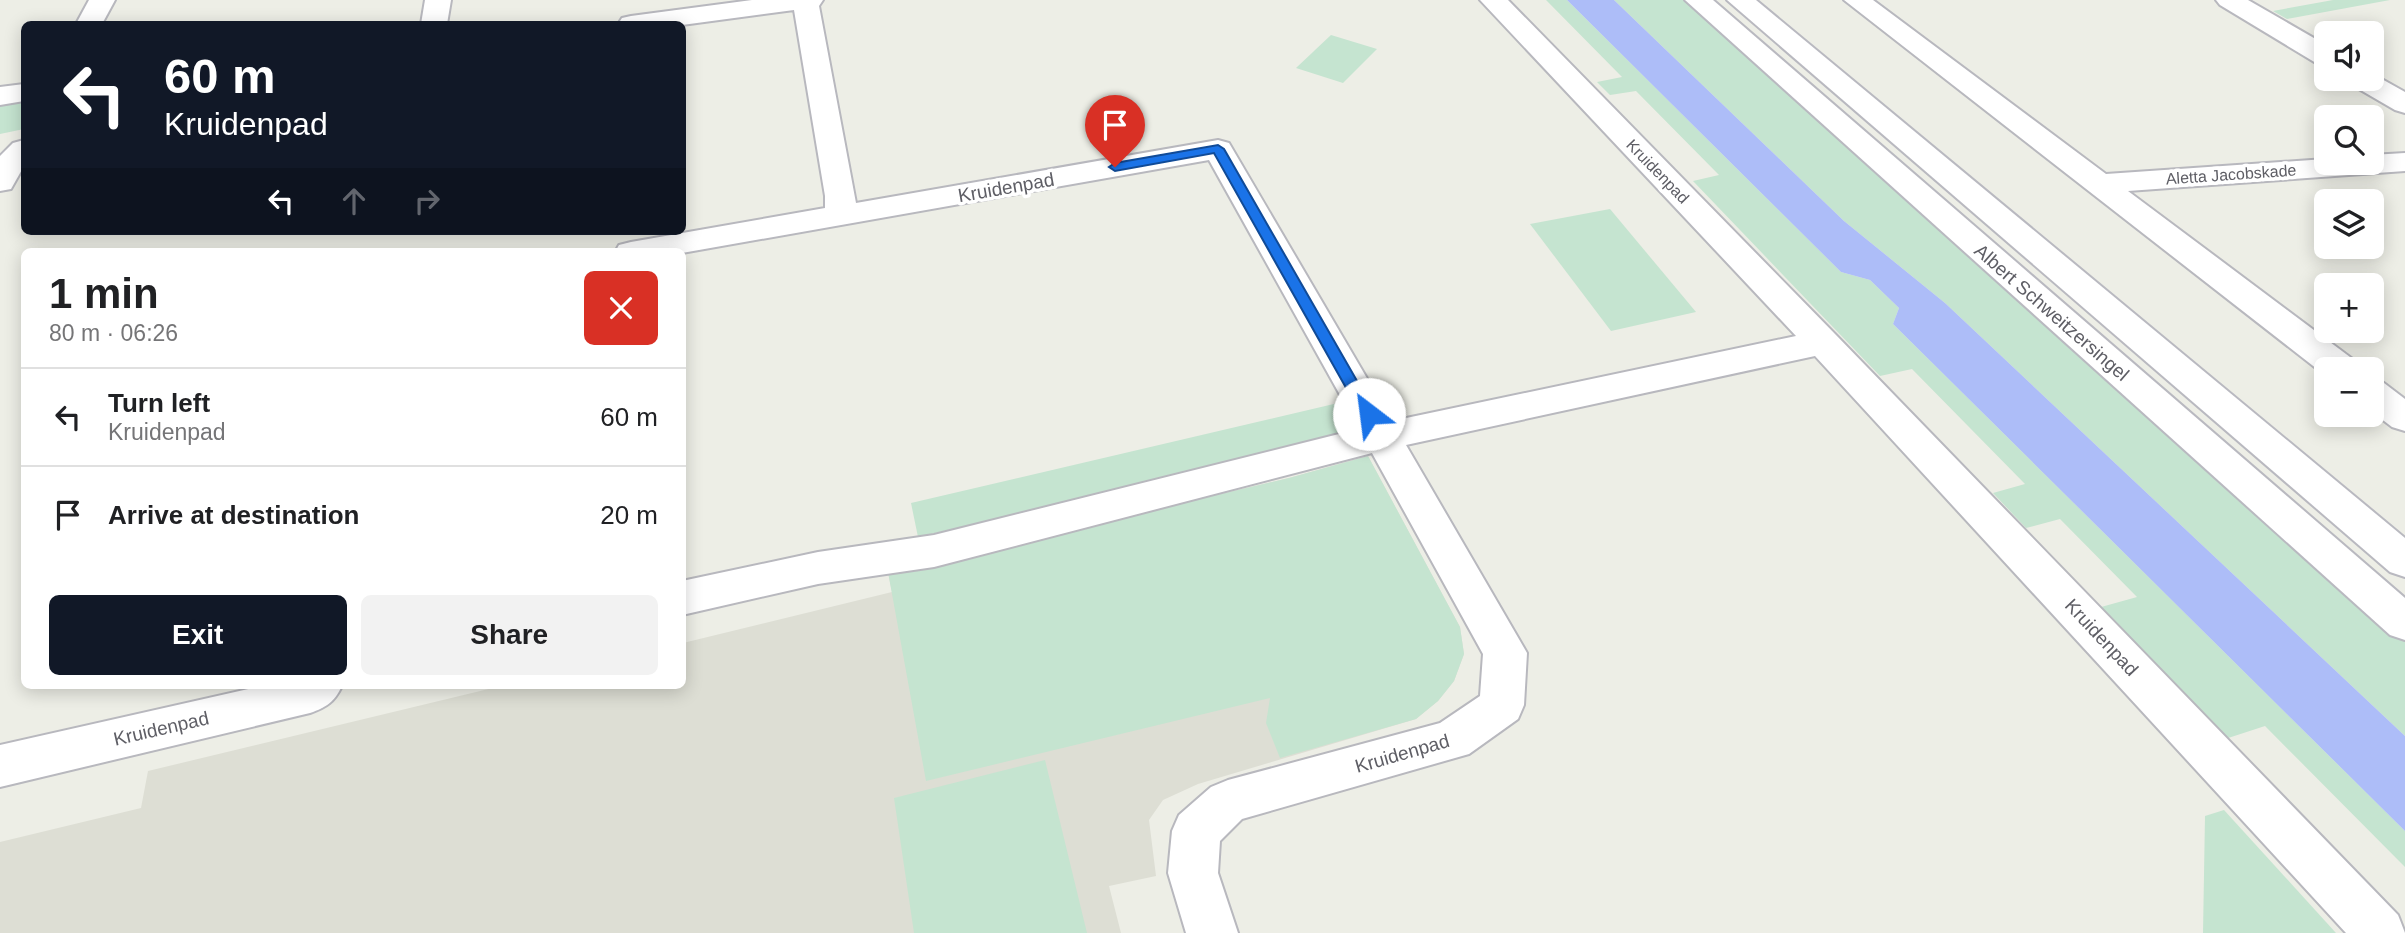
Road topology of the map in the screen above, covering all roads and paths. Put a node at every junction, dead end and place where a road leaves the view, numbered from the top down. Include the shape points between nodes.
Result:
1 (102, 0) edge
2 (438, 0) edge
3 (810, 0) edge
4 (1493, 0) edge
5 (1698, 0) edge
6 (1740, 0) edge
7 (1857, 0) edge
8 (2229, 0) edge
9 (805, 1) edge
10 (709, 7) edge
11 (91, 21) edge
12 (434, 21) edge
13 (645, 21) edge
14 (2314, 50) edge
15 (2383, 91) edge
16 (21, 93) edge
17 (0, 96) edge
18 (2405, 104) edge
19 (21, 138) edge
20 (0, 142) edge
21 (21, 152) edge
22 (2405, 162) edge
23 (0, 181) edge
24 (2099, 184) junction
25 (840, 217) junction
26 (655, 248) edge
27 (1823, 342) junction
28 (2325, 357) edge
29 (2384, 402) edge
30 (2405, 418) edge
31 (1382, 438) junction
32 (2405, 561) edge
33 (686, 597) edge
34 (2405, 623) edge
35 (316, 689) edge
36 (0, 766) edge
37 (1212, 933) edge
38 (2380, 933) edge

1 - 11 street
2 - 12 street
3 - 9 street
4 - 27 street, Kruidenpad
5 - 34 street, Albert Schweitzersingel
6 - 32 street, Albert Schweitzersingel
7 - 24 street
8 - 14 street
9 - 10 street
9 - 25 street via 841,196
10 - 13 street
15 - 18 street
16 - 17 street
19 - 20 street
21 - 23 street
22 - 24 street, Aletta Jacobskade
24 - 28 street
25 - 26 street, Kruidenpad
25 - 31 street, Kruidenpad via 1218,149
27 - 31 street
27 - 38 street, Kruidenpad
29 - 30 street
31 - 33 street via 934,551 818,568
31 - 37 street, Kruidenpad via 1505,653 1502,705 1453,740 1228,802 1196,831 1193,873
35 - 36 street, Kruidenpad

